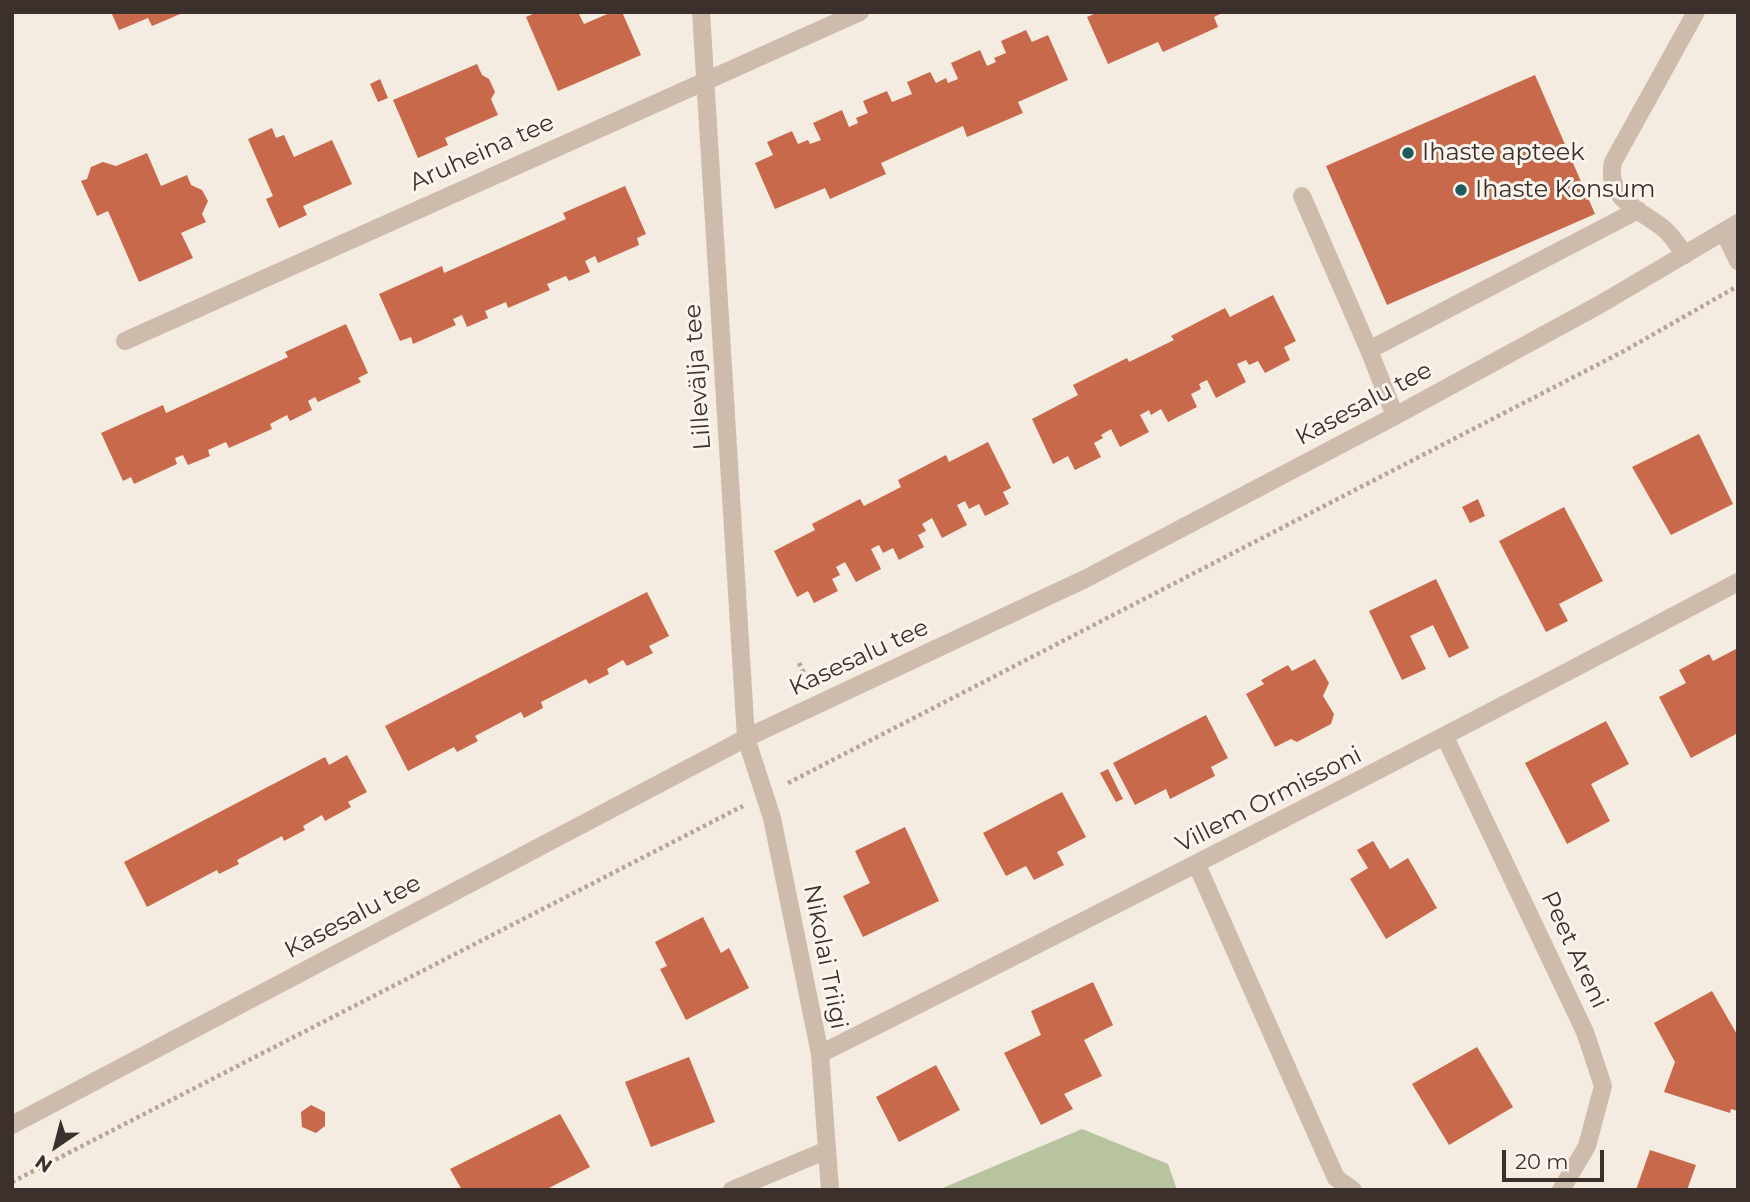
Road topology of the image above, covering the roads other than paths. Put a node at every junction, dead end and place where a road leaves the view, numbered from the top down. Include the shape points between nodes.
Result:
1 (701, 12) edge
2 (860, 12) edge
3 (1696, 12) edge
4 (704, 81) junction
5 (1302, 197) dead end
6 (1638, 210) junction
7 (1731, 228) edge
8 (1685, 255) junction
9 (1738, 261) edge
10 (125, 341) dead end
11 (1369, 351) junction
12 (1395, 416) junction
13 (1738, 582) edge
14 (1445, 737) junction
15 (746, 738) junction
16 (1196, 865) junction
17 (820, 1054) junction
18 (12, 1125) edge
19 (827, 1150) junction
20 (732, 1190) edge
21 (830, 1190) edge
22 (1353, 1190) edge
23 (1561, 1190) edge

1 - 4 street, Lillevälja tee
2 - 4 street, Aruheina tee
3 - 6 street via 1614,162 1610,177 1614,190
4 - 10 street, Aruheina tee
4 - 15 street, Lillevälja tee
5 - 11 street
6 - 8 street via 1666,230
6 - 11 street
7 - 8 street, Kasesalu tee
7 - 9 street
8 - 12 street, Kasesalu tee
11 - 12 street
12 - 15 street, Kasesalu tee via 1085,579
13 - 14 street, Villem Ormissoni
14 - 16 street, Villem Ormissoni
14 - 23 street, Peet Areni via 1586,1032 1603,1086 1587,1146
15 - 17 street, Nikolai Triigi via 766,794
15 - 18 street, Kasesalu tee
16 - 17 street, Villem Ormissoni
16 - 22 street via 1336,1178
17 - 19 street, Nikolai Triigi
19 - 20 street
19 - 21 street, Nikolai Triigi

